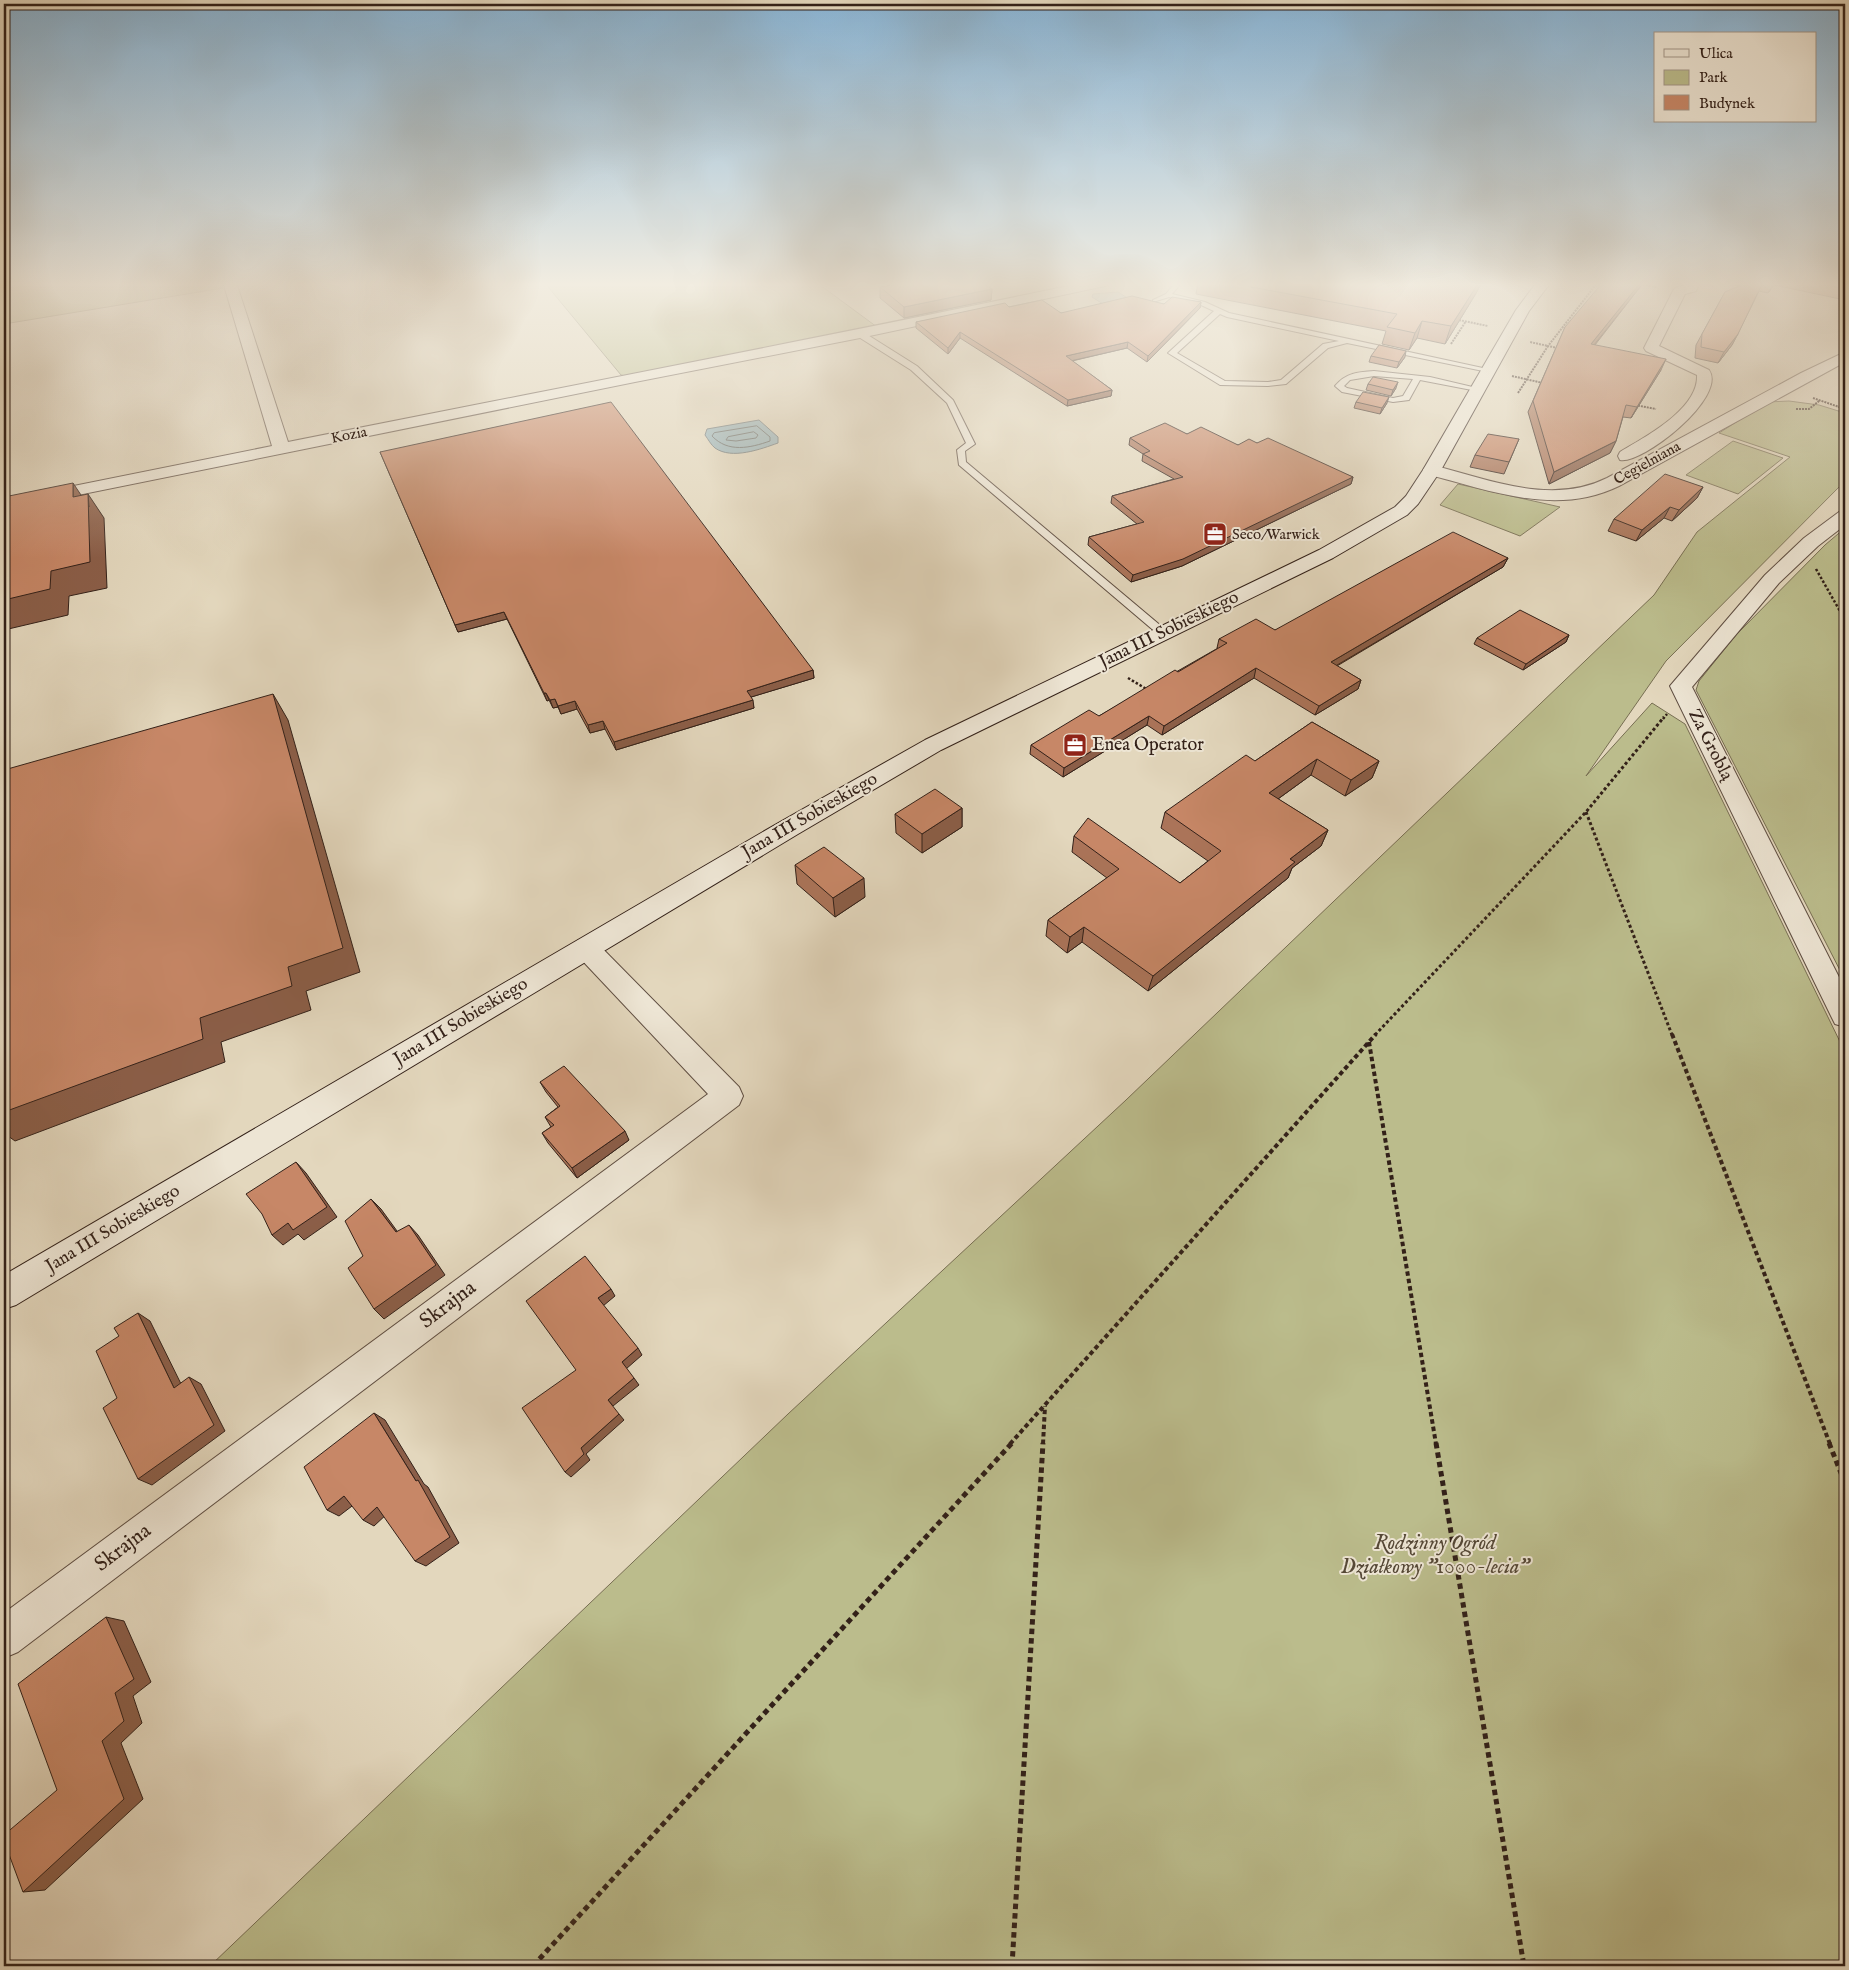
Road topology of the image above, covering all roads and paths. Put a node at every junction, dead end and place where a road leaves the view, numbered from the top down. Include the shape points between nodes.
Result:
1 (258, 374) edge
2 (647, 374) edge
3 (920, 374) edge
4 (1208, 374) edge
5 (1293, 374) edge
6 (1463, 374) edge
7 (1486, 374) edge
8 (1529, 374) edge
9 (1705, 374) edge
10 (1810, 374) edge
11 (1517, 377) dead end
12 (1417, 378) junction
13 (1525, 379) junction
14 (1483, 380) junction
15 (1552, 385) edge
16 (1518, 393) dead end
17 (1632, 404) edge
18 (1838, 407) dead end
19 (1845, 409) edge
20 (1659, 410) dead end
21 (282, 448) junction
22 (1432, 470) junction
23 (1610, 471) junction
24 (4, 504) edge
25 (1845, 516) edge
26 (1816, 568) dead end
27 (1845, 620) edge
28 (1162, 633) junction
29 (1128, 678) dead end
30 (1681, 686) junction
31 (1148, 690) edge
32 (1586, 812) junction
33 (586, 948) junction
34 (1845, 1016) edge
35 (1369, 1042) junction
36 (4, 1293) edge
37 (1045, 1406) junction
38 (1845, 1483) edge
39 (4, 1638) edge
40 (533, 1966) edge
41 (1012, 1966) edge
42 (1524, 1966) edge

1 - 21 street
2 - 21 street, Kozia
3 - 28 lane via 950,402 971,444 961,450 962,463
4 - 5 lane via 1223,383 1283,382
6 - 14 lane
7 - 14 street, Jana III Sobieskiego
8 - 13 path
9 - 23 street via 1706,383 1694,404 1672,426
10 - 23 street, Cegielniana
11 - 13 path
12 - 12 lane via 1358,375 1346,378 1339,386 1392,400 1406,398
12 - 14 lane
13 - 15 path
13 - 16 path
14 - 22 street, Jana III Sobieskiego
17 - 20 path
18 - 19 path
21 - 24 street, Kozia
22 - 23 street, Cegielniana via 1509,489 1554,496 1590,492
22 - 28 street, Jana III Sobieskiego via 1412,500 1378,526
25 - 30 street via 1810,542 1772,579
26 - 27 path
28 - 33 street, Jana III Sobieskiego via 933,745
29 - 31 path
30 - 32 path via 1667,714
30 - 34 street, Za Groblą
32 - 35 path
32 - 38 path
33 - 36 street, Jana III Sobieskiego
33 - 39 street, Skrajna via 728,1096
35 - 37 path
35 - 42 path
37 - 40 path
37 - 41 path

